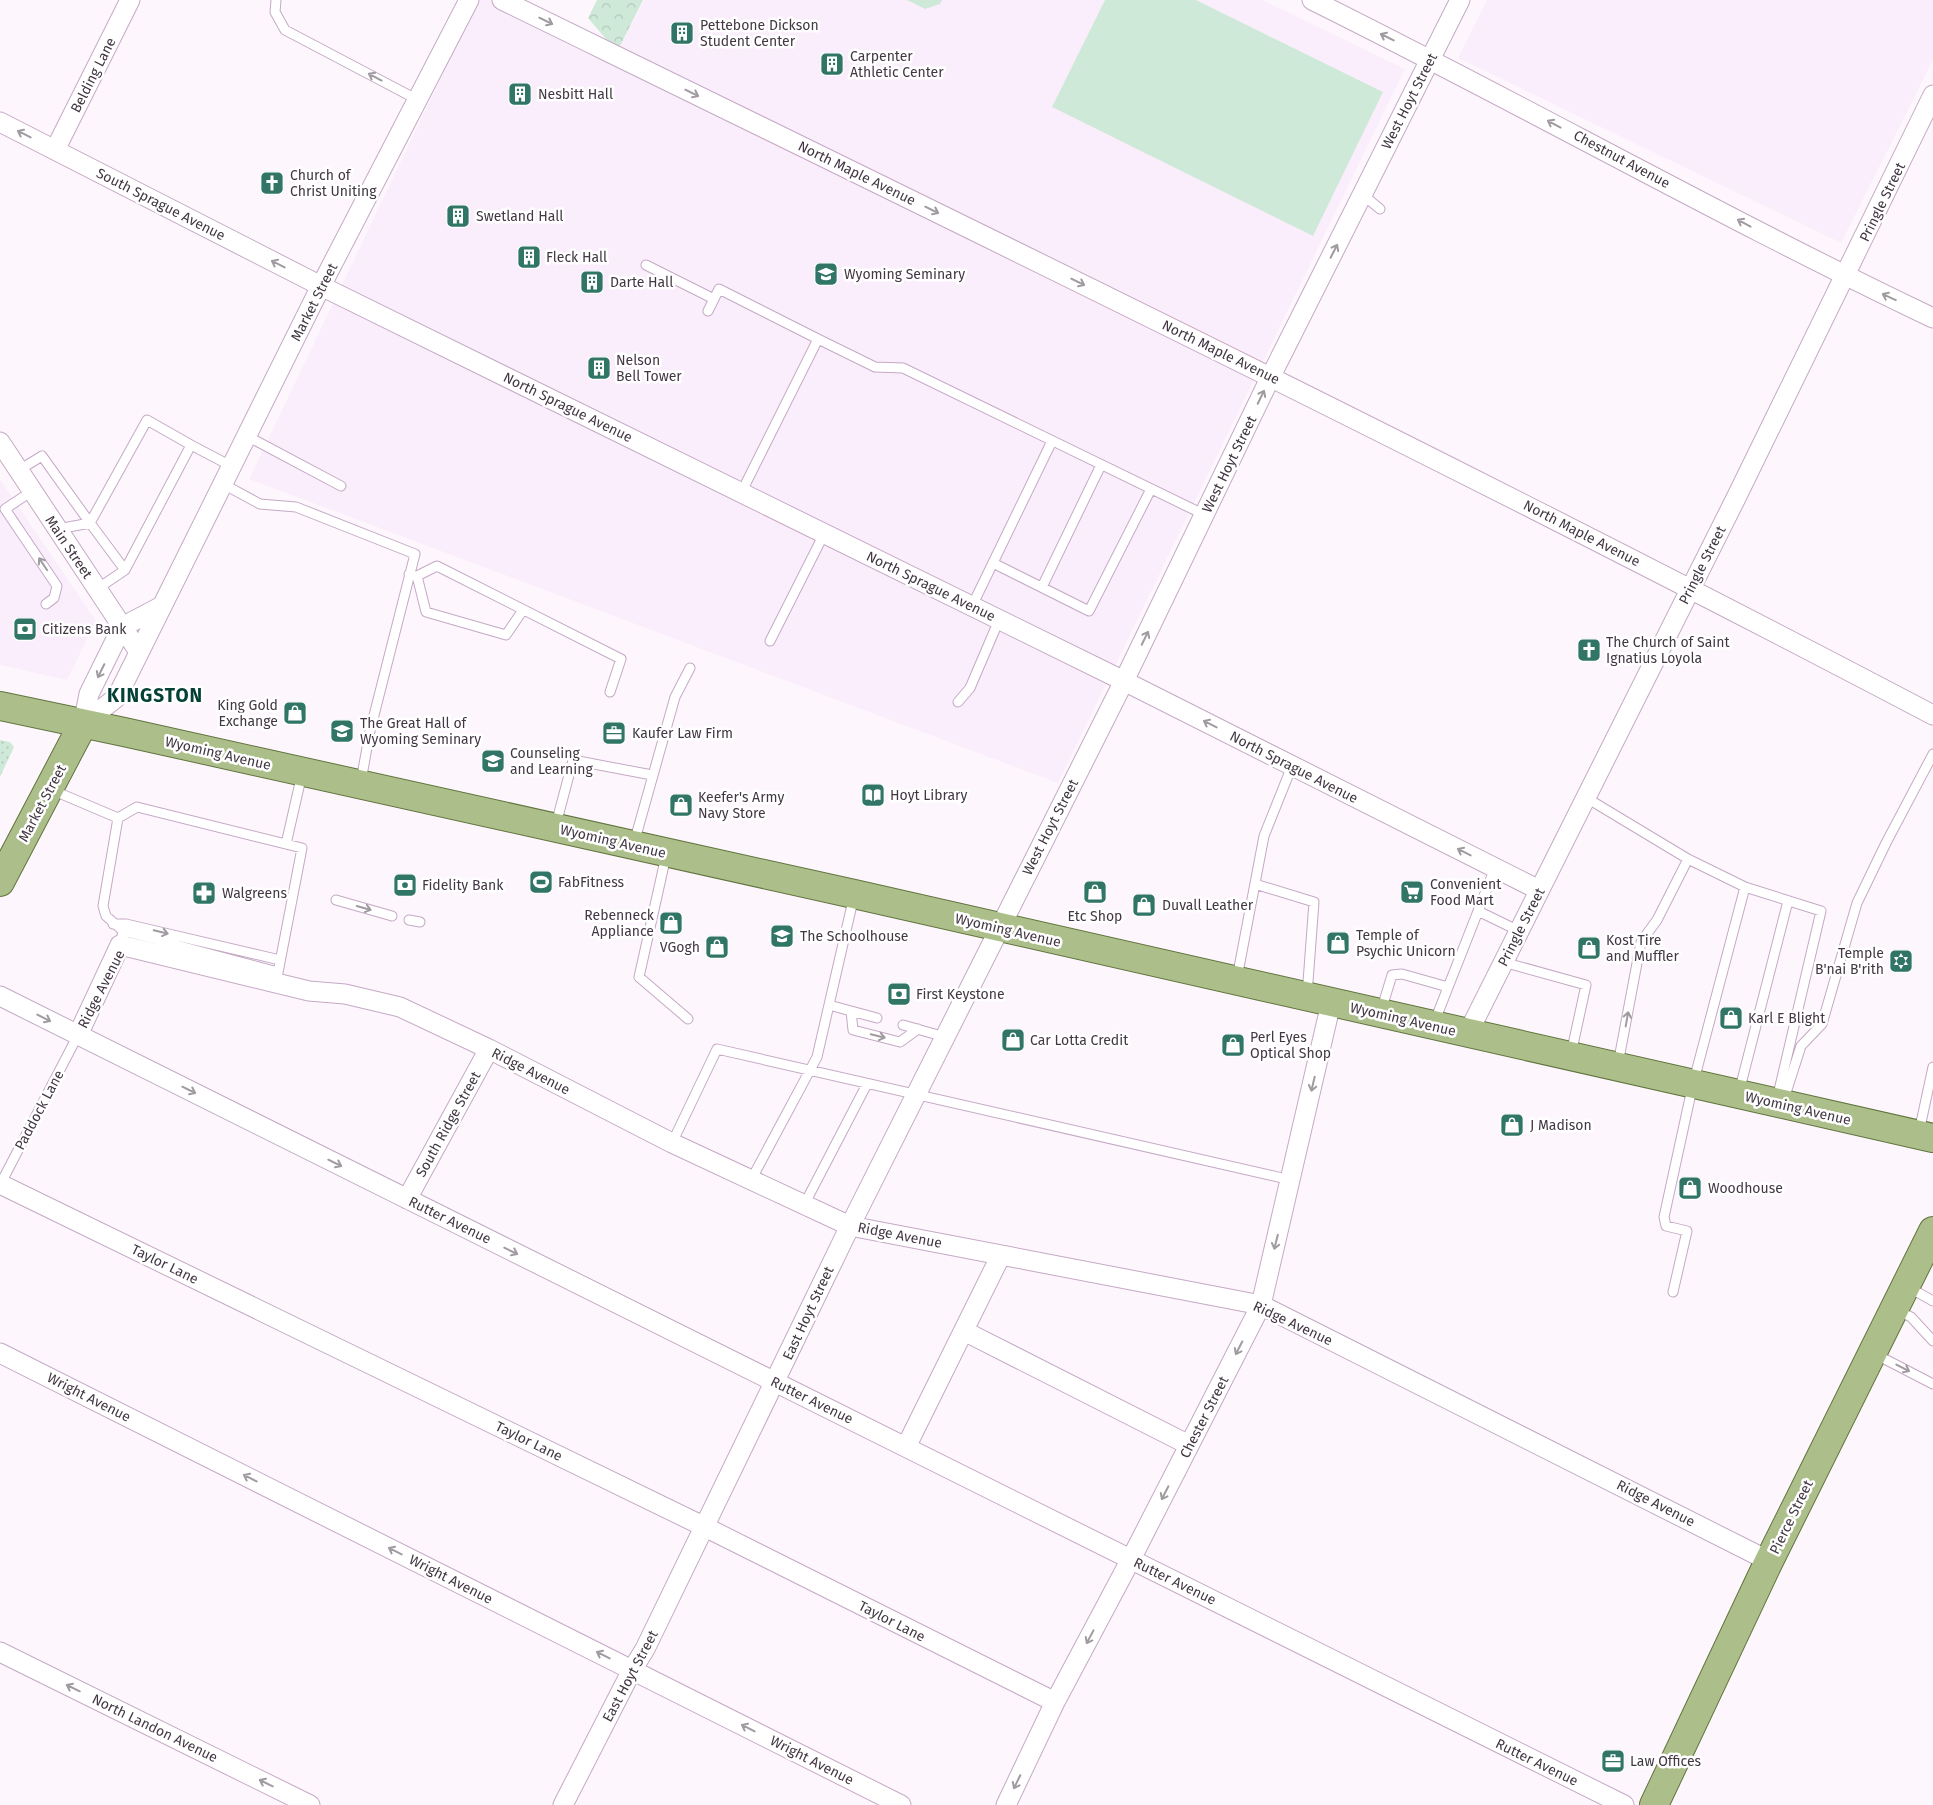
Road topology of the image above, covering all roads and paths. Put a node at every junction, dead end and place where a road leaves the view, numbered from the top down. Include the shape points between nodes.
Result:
1 (130, 0) edge
2 (276, 0) edge
3 (469, 0) edge
4 (502, 0) edge
5 (1312, 0) edge
6 (1460, 0) edge
7 (1430, 59) junction
8 (1933, 95) edge
9 (418, 100) junction
10 (0, 122) edge
11 (55, 150) junction
12 (1362, 194) junction
13 (1380, 208) dead end
14 (646, 265) dead end
15 (1846, 276) junction
16 (321, 286) junction
17 (714, 299) junction
18 (708, 311) dead end
19 (1933, 318) edge
20 (818, 339) junction
21 (1271, 376) junction
22 (247, 436) junction
23 (1052, 441) junction
24 (0, 442) edge
25 (191, 445) junction
26 (1101, 465) junction
27 (231, 466) junction
28 (19, 470) junction
29 (223, 484) junction
30 (341, 486) dead end
31 (1151, 490) junction
32 (32, 491) junction
33 (741, 493) junction
34 (1205, 515) junction
35 (90, 523) junction
36 (58, 530) junction
37 (824, 534) junction
38 (993, 563) junction
39 (125, 570) junction
40 (413, 575) junction
41 (1042, 587) junction
42 (1690, 587) junction
43 (97, 589) junction
44 (46, 604) dead end
45 (162, 606) junction
46 (972, 606) junction
47 (523, 610) junction
48 (999, 620) junction
49 (122, 627) junction
50 (770, 641) dead end
51 (139, 652) junction
52 (690, 668) dead end
53 (1124, 682) junction
54 (610, 692) dead end
55 (958, 702) dead end
56 (0, 706) edge
57 (1933, 715) edge
58 (83, 724) junction
59 (1933, 754) edge
60 (1292, 766) junction
61 (303, 772) junction
62 (652, 775) junction
63 (360, 784) junction
64 (49, 788) junction
65 (1586, 797) junction
66 (118, 818) junction
67 (555, 828) junction
68 (286, 844) junction
69 (633, 845) junction
70 (666, 853) junction
71 (1688, 859) junction
72 (1495, 868) junction
73 (0, 882) edge
74 (1255, 884) junction
75 (1745, 887) junction
76 (1539, 890) junction
77 (854, 894) junction
78 (336, 900) dead end
79 (1788, 901) junction
80 (1478, 911) junction
81 (392, 916) dead end
82 (409, 920) dead end
83 (420, 922) dead end
84 (113, 924) junction
85 (1000, 928) junction
86 (1518, 931) junction
87 (122, 938) junction
88 (280, 960) junction
89 (1503, 962) junction
90 (277, 978) junction
91 (1236, 981) junction
92 (1448, 987) junction
93 (0, 996) edge
94 (1319, 1000) junction
95 (829, 1005) junction
96 (851, 1011) junction
97 (1380, 1014) junction
98 (876, 1018) dead end
99 (688, 1019) dead end
100 (903, 1025) dead end
101 (1433, 1025) junction
102 (918, 1029) junction
103 (1468, 1033) junction
104 (78, 1035) junction
105 (945, 1037) junction
106 (489, 1049) junction
107 (1570, 1056) junction
108 (1618, 1067) junction
109 (1933, 1067) edge
110 (808, 1070) junction
111 (867, 1084) junction
112 (1693, 1084) junction
113 (1738, 1094) junction
114 (915, 1095) junction
115 (1780, 1103) junction
116 (1926, 1136) edge
117 (672, 1143) junction
118 (751, 1180) junction
119 (1291, 1180) junction
120 (0, 1185) edge
121 (407, 1199) junction
122 (804, 1205) junction
123 (850, 1226) junction
124 (1933, 1231) edge
125 (1001, 1255) junction
126 (1673, 1292) dead end
127 (1900, 1297) junction
128 (1933, 1301) edge
129 (1261, 1305) junction
130 (964, 1331) junction
131 (1933, 1341) edge
132 (0, 1353) edge
133 (1872, 1353) junction
134 (775, 1382) junction
135 (1933, 1384) edge
136 (1189, 1445) junction
137 (906, 1447) junction
138 (705, 1527) junction
139 (1131, 1559) junction
140 (1769, 1561) junction
141 (0, 1652) edge
142 (632, 1670) junction
143 (1055, 1702) junction
144 (310, 1805) edge
145 (563, 1805) edge
146 (901, 1805) edge
147 (1006, 1805) edge
148 (1624, 1805) edge
149 (1654, 1805) edge

1 - 11 street, Belding Lane
9 -> 2 lane via 285,30 276,12
3 - 9 street, Market Street
4 -> 21 street, North Maple Avenue
7 -> 5 street, Chestnut Avenue
6 - 7 street, West Hoyt Street
7 - 12 street, West Hoyt Street
15 -> 7 street, Chestnut Avenue
8 - 15 street, Pringle Street
9 - 16 street, Market Street
11 -> 10 street, South Sprague Avenue
16 -> 11 street, South Sprague Avenue
12 - 13 lane
21 -> 12 street, West Hoyt Street
14 - 17 lane
19 -> 15 street, Chestnut Avenue
15 - 42 street, Pringle Street
16 - 22 street, Market Street
16 - 33 street, North Sprague Avenue
17 - 18 lane
17 - 20 lane via 719,290
20 - 23 lane via 875,367 904,368
20 - 33 lane
34 -> 21 street, West Hoyt Street
21 - 42 street, North Maple Avenue
22 - 27 street, Market Street
22 - 30 lane
23 - 26 lane
23 - 38 lane
24 - 28 street, Main Street
25 - 27 lane
25 - 35 lane via 147,420
25 - 39 lane
26 - 31 lane
26 - 41 lane
27 - 29 street, Market Street
28 - 32 street, Main Street
28 - 35 lane via 42,456
29 - 40 lane via 260,504 296,507 415,554
29 - 45 street, Market Street
31 - 34 lane
31 - 41 lane via 1090,611
32 - 36 street, Main Street
44 -> 32 lane via 54,598 56,586 5,509
33 - 37 street, North Sprague Avenue
53 -> 34 street, West Hoyt Street
35 - 36 lane
35 - 39 lane
36 - 43 street, Main Street
37 - 46 street, North Sprague Avenue
37 - 50 lane
38 - 41 lane
38 - 46 lane
39 - 43 lane
40 - 47 lane via 437,566
40 - 47 lane via 426,612 506,636
40 - 63 lane via 370,731
42 - 57 street, North Maple Avenue
42 - 65 street, Pringle Street
43 - 49 street, Main Street
45 - 49 street
45 - 51 street, Market Street
46 - 48 street, North Sprague Avenue
47 - 54 lane via 621,659
48 - 53 street, North Sprague Avenue
48 - 55 lane via 970,688
49 - 51 street, Main Street
49 -> 58 street, Market Street via 89,694
51 - 58 street, Market Street via 117,697
52 - 62 lane via 674,697
60 -> 53 street, North Sprague Avenue
53 - 85 street, West Hoyt Street
56 - 58 main road, Wyoming Avenue
58 - 61 main road, Wyoming Avenue
58 - 64 main road, Market Street
59 - 115 lane via 1857,903 1822,1024 1801,1046
72 -> 60 street, North Sprague Avenue
60 - 74 lane via 1264,836
61 - 63 main road, Wyoming Avenue
61 - 68 lane
62 - 67 lane via 573,760
62 - 69 lane
63 - 67 main road, Wyoming Avenue
64 - 66 lane
64 - 73 main road, Market Street
65 - 71 lane
65 - 76 street, Pringle Street
66 - 68 lane via 137,807
66 - 84 lane via 103,906
67 - 69 main road, Wyoming Avenue
68 - 88 lane via 302,848
69 - 70 main road, Wyoming Avenue
70 - 77 main road, Wyoming Avenue
70 - 99 lane via 639,977
71 - 75 lane
108 -> 71 lane via 1641,942 1657,920
72 - 76 street, North Sprague Avenue
72 - 80 lane
74 - 91 lane
74 - 94 lane via 1314,902
75 - 79 lane
75 - 112 lane
76 - 86 street, Pringle Street
77 - 85 main road, Wyoming Avenue
77 - 95 lane
78 -> 81 lane
79 - 113 lane
79 - 115 lane via 1821,911
80 - 86 lane
80 - 92 lane
82 - 83 lane
84 - 87 lane
84 -> 88 lane via 126,924
85 - 91 main road, Wyoming Avenue
85 - 105 street, East Hoyt Street
86 - 89 street, Pringle Street
87 - 90 street, Ridge Avenue
87 - 104 street, Ridge Avenue
88 - 90 lane
89 - 103 street, Pringle Street
89 - 107 lane via 1586,985
90 - 106 street, Ridge Avenue via 400,1007
91 - 94 main road, Wyoming Avenue
92 - 97 lane via 1402,974 1392,975
92 - 101 lane
93 -> 104 street, Rutter Avenue
94 - 97 main road, Wyoming Avenue
94 -> 119 street, Chester Street
95 - 96 lane
95 - 110 lane via 817,1057
96 - 98 lane
96 -> 102 lane via 853,1030 900,1042
97 - 101 main road, Wyoming Avenue
100 - 102 lane
101 - 103 main road, Wyoming Avenue
102 - 105 lane
103 - 107 main road, Wyoming Avenue
104 - 120 lane, Paddock Lane
104 -> 121 street, Rutter Avenue
105 - 114 street, East Hoyt Street
106 - 117 street, Ridge Avenue
106 - 121 street, South Ridge Street
107 - 108 main road, Wyoming Avenue
108 - 112 main road, Wyoming Avenue
109 - 116 lane
110 - 111 lane
110 - 117 lane via 717,1049
110 - 118 lane
111 - 114 lane
111 - 122 lane
112 - 113 main road, Wyoming Avenue
112 - 126 lane via 1664,1217 1666,1226 1686,1231
113 - 115 main road, Wyoming Avenue
114 - 119 lane
114 - 123 street, East Hoyt Street
115 - 116 main road, Wyoming Avenue
117 - 118 street, Ridge Avenue
118 - 122 street, Ridge Avenue
119 -> 129 street, Chester Street
120 - 138 street, Taylor Lane
121 -> 134 street, Rutter Avenue
122 - 123 street, Ridge Avenue
123 - 125 street, Ridge Avenue
123 - 134 street, East Hoyt Street
124 - 127 main road, Pierce Street
125 - 129 street, Ridge Avenue
125 - 130 street
127 - 128 lane
127 - 131 lane via 1911,1317
127 - 133 main road, Pierce Street
129 -> 136 street, Chester Street
129 - 140 street, Ridge Avenue
130 - 136 street
130 - 137 street
142 -> 132 street, Wright Avenue
133 -> 135 lane
133 - 140 main road, Pierce Street
134 - 137 street, Rutter Avenue
134 - 138 street, East Hoyt Street
136 -> 139 street, Chester Street
137 - 139 street, Rutter Avenue
138 - 142 street, East Hoyt Street
138 - 143 street, Taylor Lane
139 -> 143 street, Chester Street
139 - 148 street, Rutter Avenue
140 - 149 main road, Pierce Street
144 -> 141 street, North Landon Avenue
142 - 145 street, East Hoyt Street
146 -> 142 street, Wright Avenue
143 -> 147 street, Chester Street

